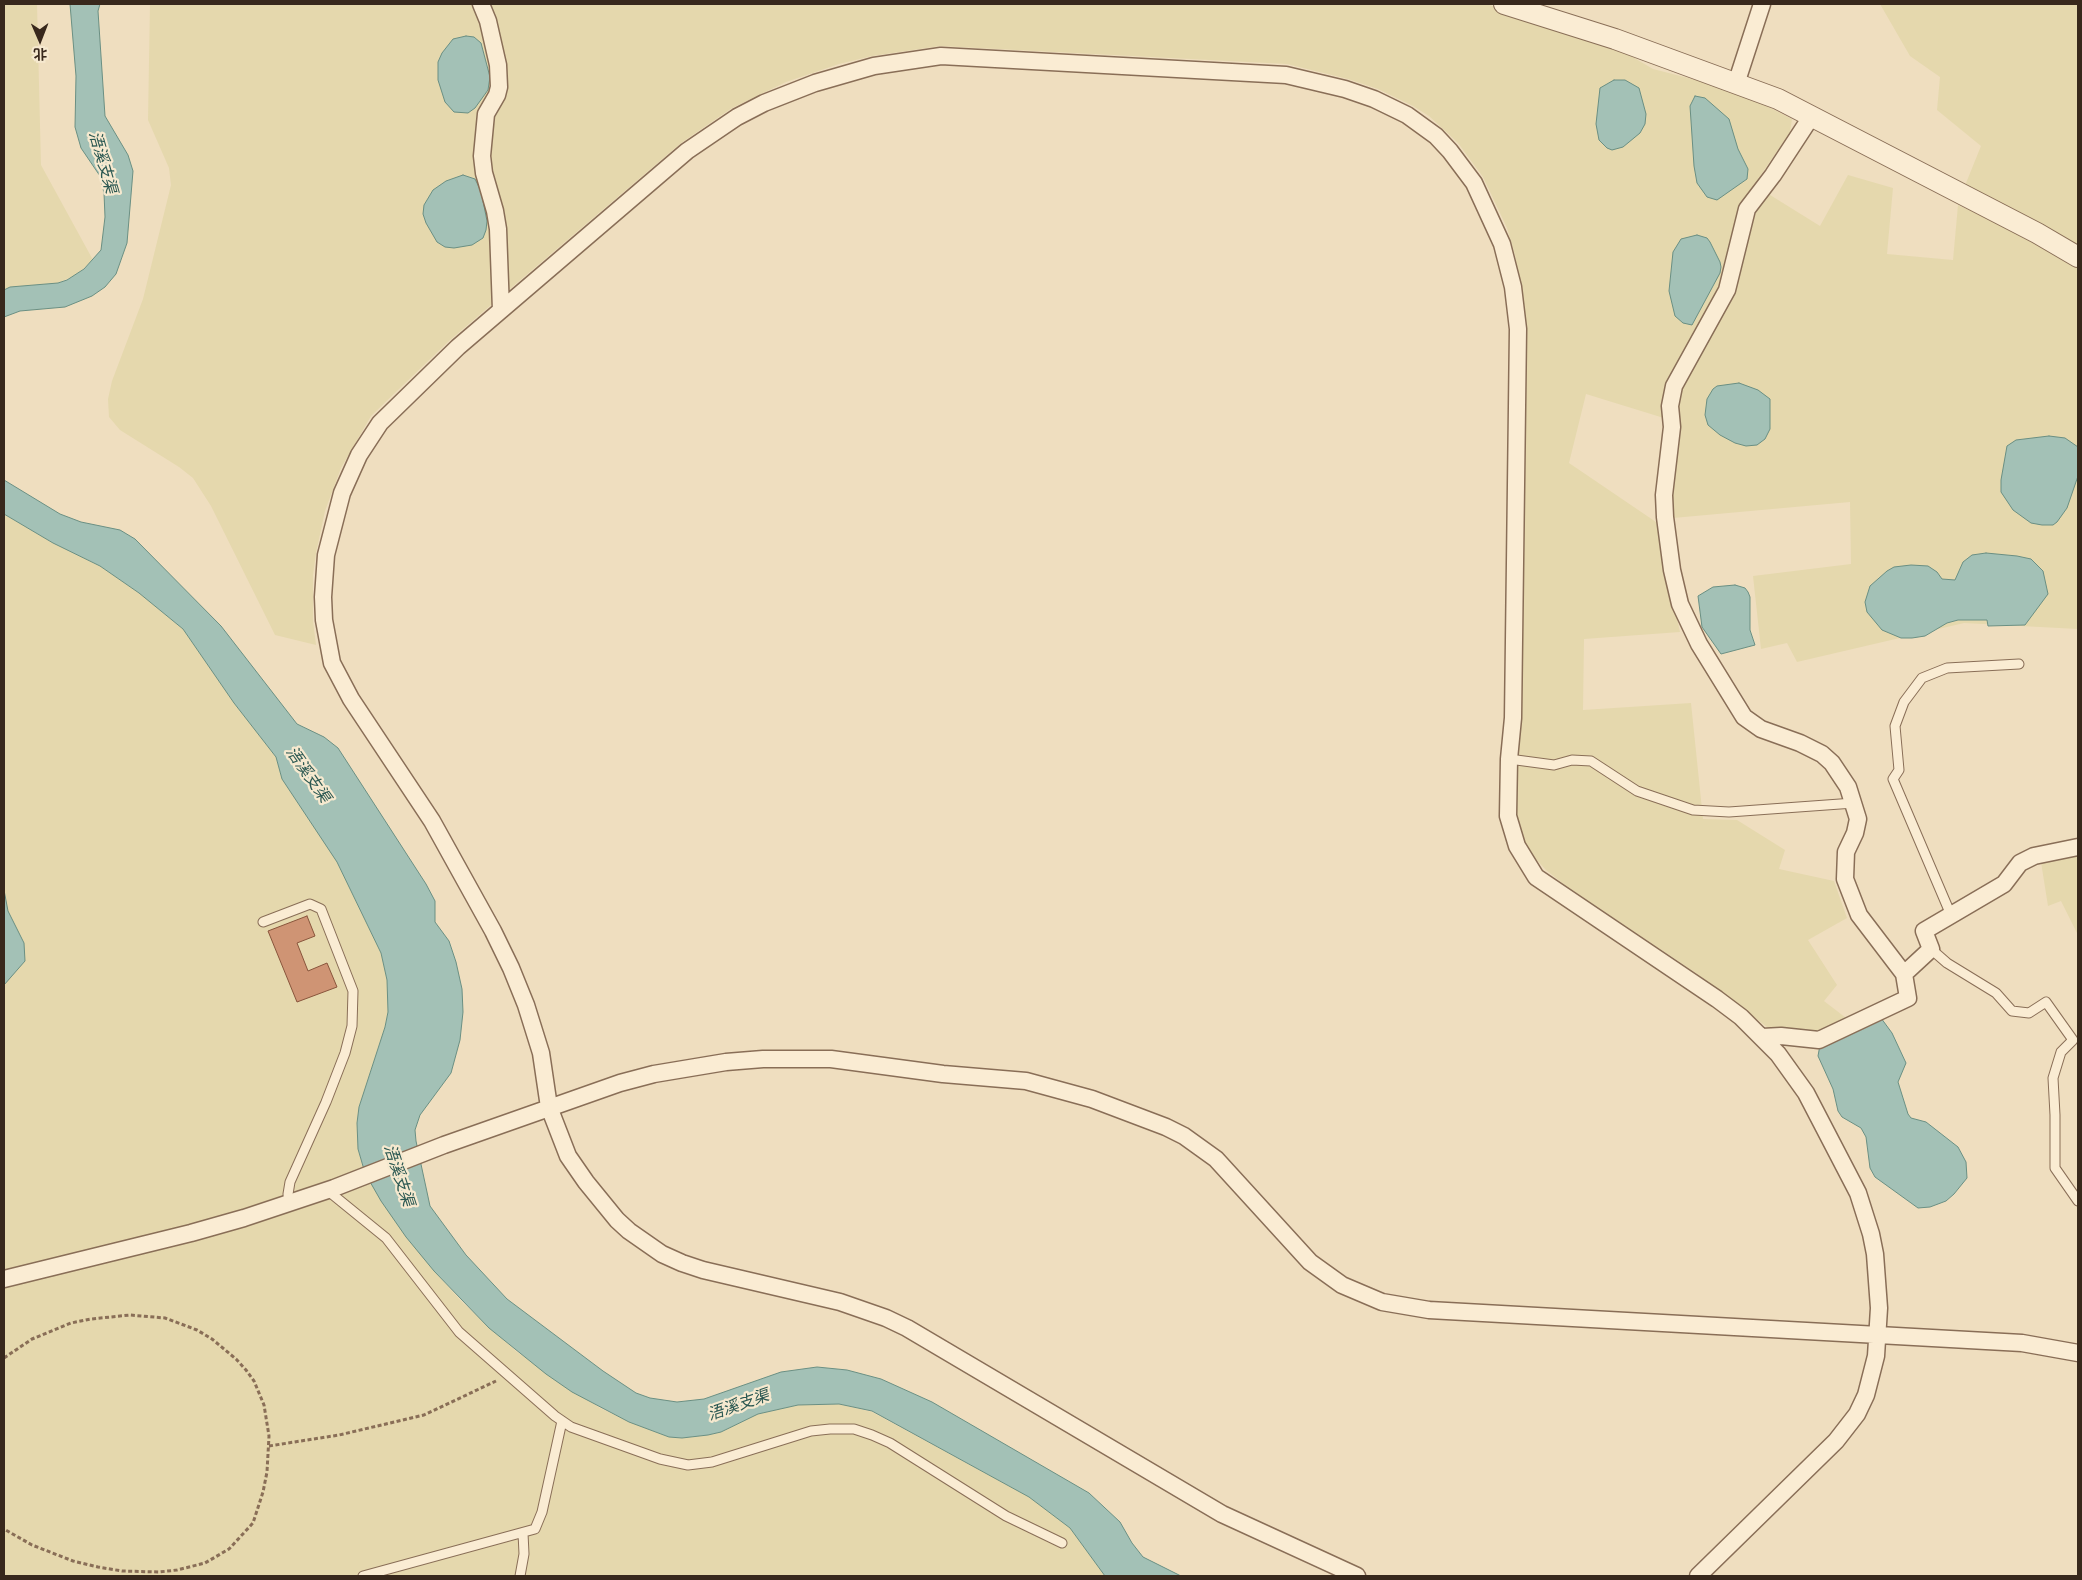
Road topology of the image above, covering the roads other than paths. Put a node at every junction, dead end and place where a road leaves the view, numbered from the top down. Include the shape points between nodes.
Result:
1 (481, 4) edge
2 (1504, 4) edge
3 (1762, 4) edge
4 (1736, 84) junction
5 (1812, 117) junction
6 (2078, 257) edge
7 (501, 310) junction
8 (2019, 664) dead end
9 (1509, 759) junction
10 (1854, 803) junction
11 (2078, 847) edge
12 (1951, 915) junction
13 (263, 922) dead end
14 (1931, 949) junction
15 (1904, 974) junction
16 (1762, 1037) junction
17 (2076, 1039) edge
18 (549, 1107) junction
19 (330, 1189) junction
20 (2078, 1201) edge
21 (289, 1204) junction
22 (4, 1279) edge
23 (1877, 1335) junction
24 (2078, 1353) edge
25 (562, 1421) junction
26 (523, 1533) junction
27 (1062, 1543) dead end
28 (363, 1576) edge
29 (520, 1576) edge
30 (1357, 1576) edge
31 (1698, 1576) edge

1 - 7 street via 488,21 500,87 486,114 482,156 498,228
2 - 4 street via 1615,39
3 - 4 street
4 - 5 street via 1778,99
5 - 6 street
5 - 10 street via 1747,209 1727,290 1674,386 1670,406 1672,427 1664,495 1665,516 1680,604 1699,644 1744,717 1761,729 1822,754 1848,787
7 - 9 street via 712,133 737,117 790,92 874,66 941,56 1286,75 1345,89 1391,106 1436,136 1463,166 1493,222 1513,287 1518,329 1513,718
7 - 18 street via 380,423 359,455 340,500 326,555 322,597 329,649 340,681 432,821 511,968 541,1053
8 - 12 lane via 1947,668 1922,678 1904,702 1894,726 1900,770 1893,779
9 - 10 lane via 1554,765 1572,760 1591,761 1637,790 1694,810 1729,812
9 - 16 street via 1508,816 1525,862 1536,877 1717,999
10 - 15 street via 1858,819 1846,852 1845,880 1859,915
11 - 12 street via 2034,856 2020,863 2004,884
12 - 14 street via 1924,931
13 - 21 lane via 310,904 320,909 353,991 352,1026 345,1053 290,1182
14 - 15 street
14 - 17 lane via 1947,963 1996,993 2012,1011 2029,1013 2046,1002
15 - 16 street via 1908,998 1819,1040
16 - 23 street via 1806,1093 1858,1193 1875,1254
17 - 20 lane via 2061,1052 2053,1078 2055,1168
18 - 19 street
18 - 23 street via 654,1074 763,1059 831,1059 1026,1081 1092,1099 1184,1136 1216,1159 1310,1262 1342,1285 1382,1302 1429,1310
18 - 30 street via 568,1156 586,1182 617,1220 662,1254 703,1270 840,1302 886,1318 1222,1514
19 - 21 street
19 - 25 lane via 386,1238 459,1332
21 - 22 street via 191,1233
23 - 24 street via 2022,1343
23 - 31 street via 1868,1389 1846,1428
25 - 26 lane via 542,1512 535,1530
25 - 27 lane via 660,1459 688,1465 712,1462 811,1431 854,1429 890,1443 1006,1516
26 - 28 lane
26 - 29 lane

